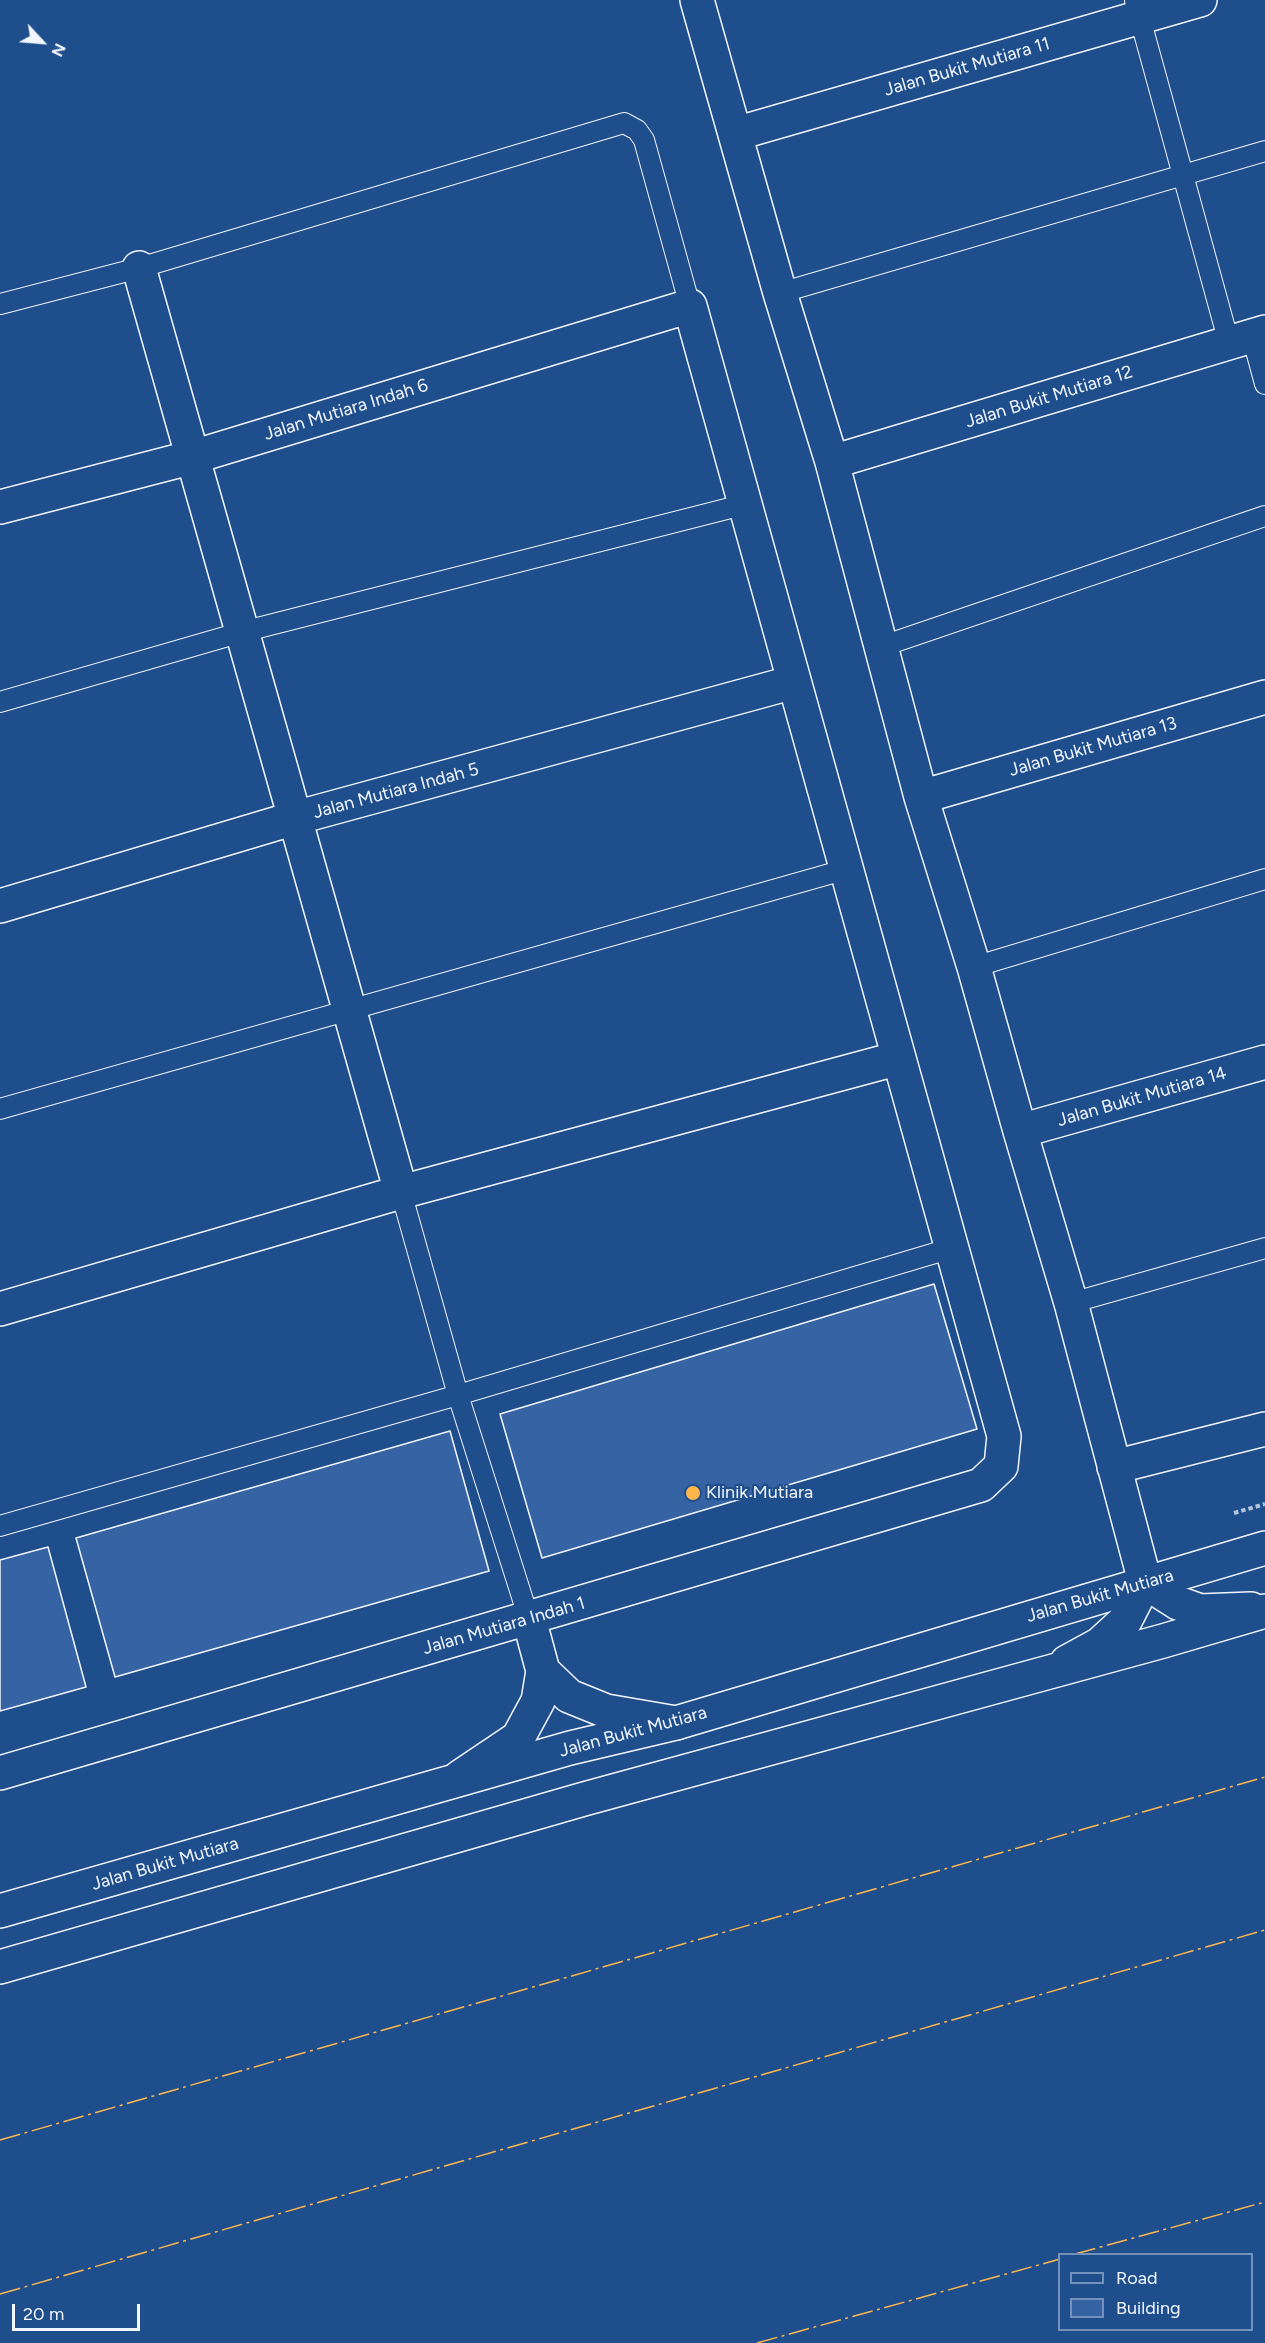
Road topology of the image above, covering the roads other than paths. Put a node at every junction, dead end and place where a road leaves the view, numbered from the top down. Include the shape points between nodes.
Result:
1 (697, 0) edge
2 (1200, 0) edge
3 (1137, 8) edge
4 (735, 134) junction
5 (1265, 151) edge
6 (1183, 174) junction
7 (139, 268) junction
8 (780, 292) junction
9 (0, 304) edge
10 (690, 306) junction
11 (1248, 337) edge
12 (1265, 384) edge
13 (193, 457) junction
14 (832, 462) junction
15 (746, 504) junction
16 (0, 507) edge
17 (1265, 516) edge
18 (242, 632) junction
19 (880, 646) junction
20 (794, 682) junction
21 (1265, 697) edge
22 (0, 702) edge
23 (921, 797) junction
24 (295, 818) junction
25 (847, 868) junction
26 (1265, 879) edge
27 (0, 906) edge
28 (974, 967) junction
29 (349, 1011) junction
30 (899, 1058) junction
31 (1265, 1062) edge
32 (0, 1109) edge
33 (1020, 1131) junction
34 (401, 1192) junction
35 (952, 1248) junction
36 (1265, 1248) edge
37 (1071, 1303) junction
38 (0, 1309) edge
39 (458, 1395) junction
40 (1265, 1430) edge
41 (1114, 1467) junction
42 (0, 1526) edge
43 (1265, 1548) edge
44 (1145, 1582) junction
45 (1265, 1609) edge
46 (530, 1619) junction
47 (543, 1671) junction
48 (1045, 1673) junction
49 (676, 1723) junction
50 (0, 1773) edge
51 (452, 1782) junction
52 (0, 1911) edge
53 (0, 1967) edge

1 - 4 street
2 - 3 street, Jalan Bukit Mutiara 11
3 - 4 street, Jalan Bukit Mutiara 11
3 - 6 lane
4 - 8 street
5 - 6 lane
6 - 8 lane
6 - 11 lane
7 - 9 lane
7 - 10 lane via 624,123 637,130 644,140
7 - 13 street
8 - 14 street
10 - 13 street, Jalan Mutiara Indah 6
10 - 15 street
11 - 12 lane
11 - 14 street, Jalan Bukit Mutiara 12
13 - 16 street, Jalan Mutiara Indah 6
13 - 18 street
14 - 19 street
15 - 18 lane
15 - 20 street
17 - 19 lane
18 - 22 lane
18 - 24 street
19 - 23 street
20 - 24 street, Jalan Mutiara Indah 5
20 - 25 street
21 - 23 street, Jalan Bukit Mutiara 13
23 - 28 street
24 - 27 street, Jalan Mutiara Indah 5
24 - 29 street
25 - 29 lane
25 - 30 street
26 - 28 lane
28 - 33 street
29 - 32 lane
29 - 34 street
30 - 34 street
30 - 35 street
31 - 33 street, Jalan Bukit Mutiara 14
33 - 37 street
34 - 38 street
34 - 39 lane
35 - 39 lane
35 - 46 street, Jalan Mutiara Indah 1 via 1004,1436 1001,1466 981,1485
36 - 37 lane
37 - 41 street
39 - 42 lane
39 - 46 lane
40 - 41 street
41 - 44 street
43 - 44 street, Jalan Bukit Mutiara
44 - 45 street via 1178,1603 1200,1611
44 - 48 street via 1125,1621 1100,1644
44 - 49 street, Jalan Bukit Mutiara
45 - 48 street
46 - 47 street
46 - 50 street, Jalan Mutiara Indah 1
47 - 49 street via 569,1696 606,1711
47 - 51 street via 538,1701 518,1738
48 - 53 street via 584,1799
49 - 51 street, Jalan Bukit Mutiara
51 - 52 street, Jalan Bukit Mutiara

